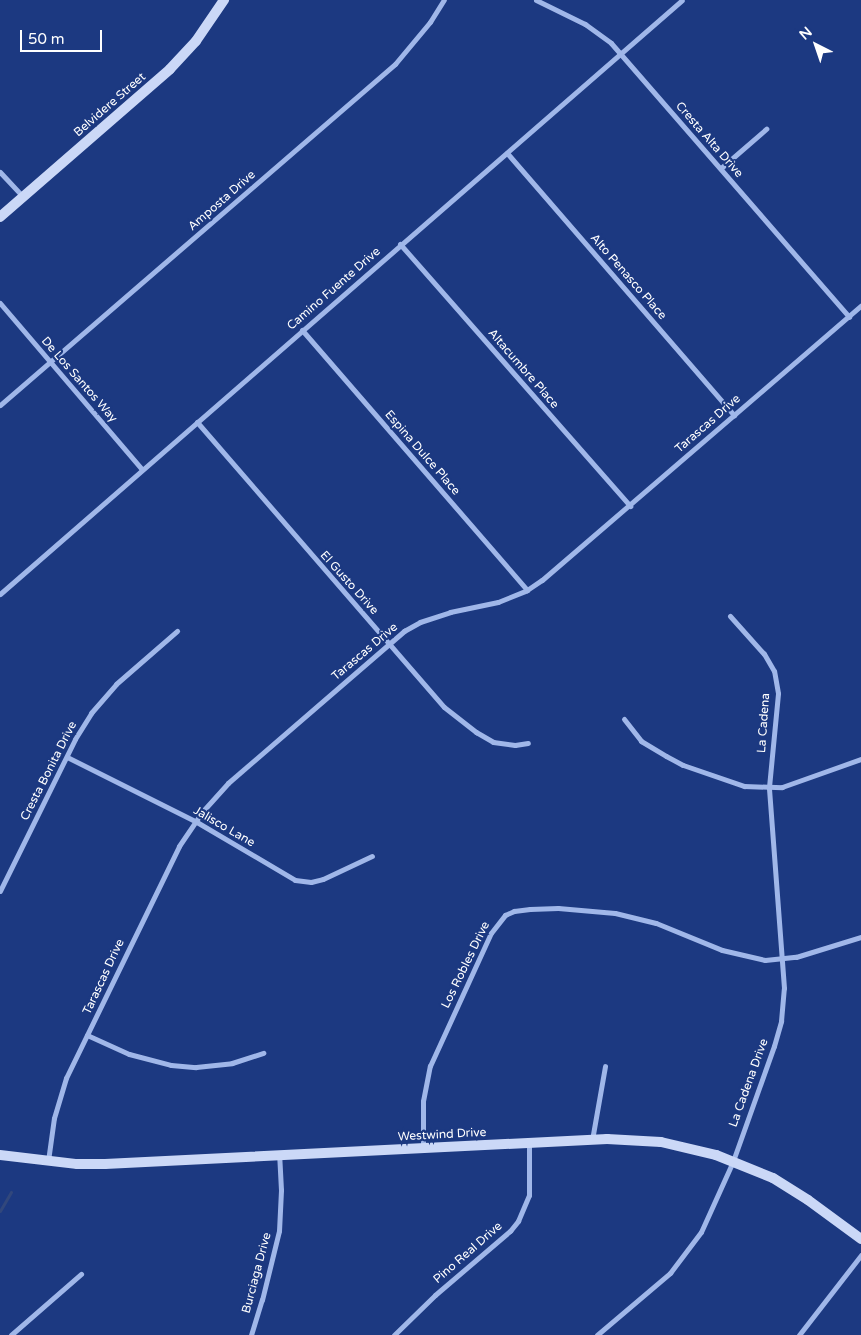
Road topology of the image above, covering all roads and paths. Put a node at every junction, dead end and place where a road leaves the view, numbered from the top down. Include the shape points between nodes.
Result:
1 (224, 0) edge
2 (444, 0) edge
3 (536, 0) edge
4 (682, 0) edge
5 (621, 53) junction
6 (766, 129) dead end
7 (507, 153) junction
8 (721, 168) junction
9 (0, 172) edge
10 (23, 197) junction
11 (0, 217) edge
12 (400, 244) junction
13 (0, 303) edge
14 (861, 306) edge
15 (848, 316) junction
16 (302, 330) junction
17 (51, 363) junction
18 (0, 405) edge
19 (734, 415) junction
20 (197, 422) junction
21 (142, 469) junction
22 (630, 506) junction
23 (527, 590) junction
24 (0, 594) edge
25 (730, 616) dead end
26 (177, 631) dead end
27 (388, 643) junction
28 (624, 719) dead end
29 (528, 743) dead end
30 (66, 757) junction
31 (861, 759) edge
32 (769, 787) junction
33 (195, 821) junction
34 (372, 856) dead end
35 (0, 892) edge
36 (861, 937) edge
37 (782, 959) junction
38 (87, 1035) junction
39 (263, 1052) dead end
40 (605, 1066) dead end
41 (592, 1140) junction
42 (529, 1143) junction
43 (423, 1149) junction
44 (0, 1155) edge
45 (279, 1156) junction
46 (733, 1161) junction
47 (48, 1162) junction
48 (861, 1239) edge
49 (861, 1255) edge
50 (81, 1274) dead end
51 (11, 1335) edge
52 (251, 1335) edge
53 (394, 1335) edge
54 (597, 1335) edge
55 (800, 1335) edge

1 - 10 main road, Belvidere Street via 196,41 170,69
2 - 17 street, Amposta Drive via 395,64
3 - 5 street, Cresta Alta Drive via 585,24
4 - 5 street, Camino Fuente Drive
5 - 7 street, Camino Fuente Drive
5 - 8 street, Cresta Alta Drive
6 - 8 street
7 - 12 street, Camino Fuente Drive
7 - 19 street, Alto Penasco Place
8 - 15 street, Cresta Alta Drive
9 - 10 street
10 - 11 main road, Belvidere Street
12 - 16 street, Camino Fuente Drive
12 - 22 street, Altacumbre Place
13 - 17 street, De Los Santos Way
14 - 15 street, Tarascas Drive
15 - 19 street, Tarascas Drive
16 - 20 street, Camino Fuente Drive
16 - 23 street, Espina Dulce Place
17 - 18 street, Amposta Drive
17 - 21 street, De Los Santos Way
19 - 22 street, Tarascas Drive
20 - 21 street, Camino Fuente Drive
20 - 27 street, El Gusto Drive
21 - 24 street, Camino Fuente Drive
22 - 23 street, Tarascas Drive
23 - 27 street, Tarascas Drive via 485,606 429,619
25 - 32 street, La Cadena via 749,635 774,671 778,693
26 - 30 street, Cresta Bonita Drive via 116,684 92,713
27 - 29 street, El Gusto Drive via 444,707 469,727 493,742
27 - 33 street, Tarascas Drive via 228,783
28 - 32 street via 641,741 683,765 744,786
30 - 33 street, Jalisco Lane
30 - 35 street, Cresta Bonita Drive
31 - 32 street via 782,787
32 - 37 street, La Cadena Drive
33 - 34 street, Jalisco Lane via 282,873 305,882 323,879
33 - 38 street, Tarascas Drive via 179,846
36 - 37 street, Los Robles Drive via 812,954
37 - 43 street, Los Robles Drive via 744,956 656,923 615,913 558,908 514,911 505,915 490,933 430,1066 423,1101
37 - 46 street, La Cadena Drive via 781,1022
38 - 39 street via 130,1054 171,1065 232,1064
38 - 47 street, Tarascas Drive via 60,1093
40 - 41 street
41 - 42 main road, Westwind Drive
41 - 46 main road, Westwind Drive via 669,1143
42 - 43 main road, Westwind Drive
42 - 53 street, Pino Real Drive via 529,1195 518,1221
43 - 45 main road, Westwind Drive
44 - 47 main road, Westwind Drive
45 - 47 main road, Westwind Drive via 95,1164
45 - 52 street, Burciaga Drive via 279,1231
46 - 48 main road, Westwind Drive via 773,1178
46 - 54 street, La Cadena Drive via 708,1218 684,1257 658,1285
49 - 55 street
50 - 51 street

